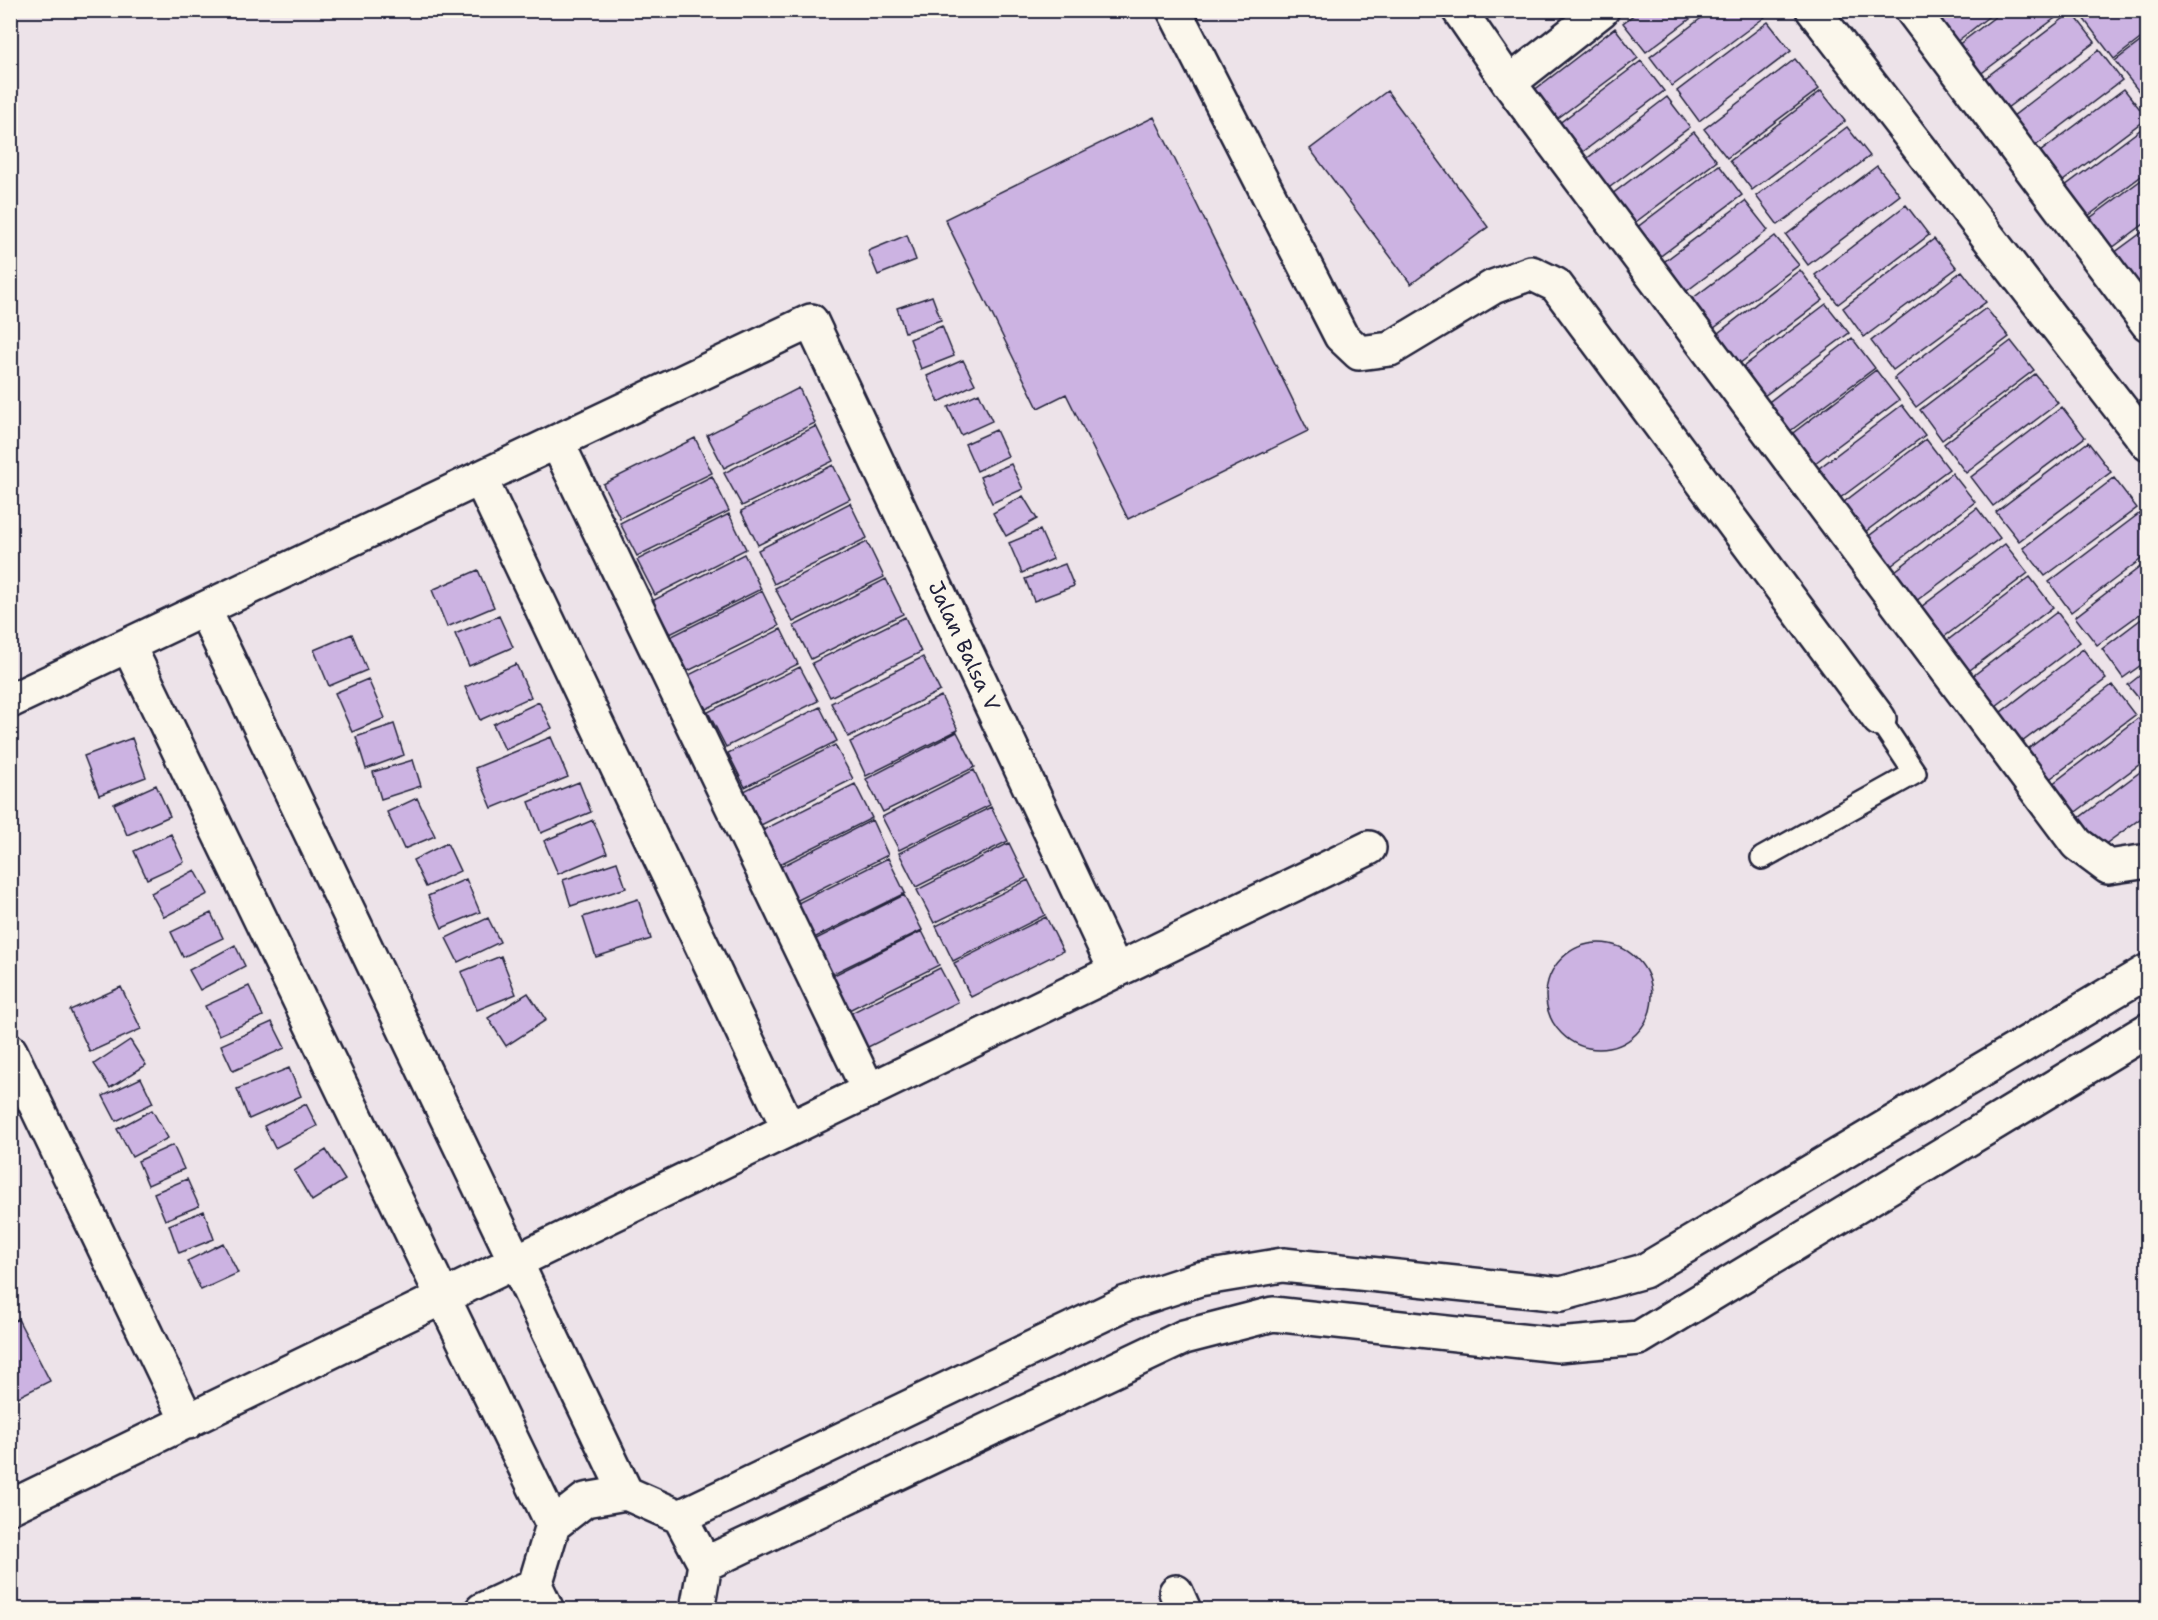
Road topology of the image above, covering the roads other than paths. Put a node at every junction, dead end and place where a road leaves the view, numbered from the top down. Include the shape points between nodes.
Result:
1 (1174, 10) edge
2 (1459, 10) edge
3 (1602, 10) edge
4 (1813, 10) edge
5 (1912, 10) edge
6 (1509, 83) junction
7 (2148, 324) edge
8 (557, 442) junction
9 (2148, 444) edge
10 (480, 478) junction
11 (204, 609) junction
12 (128, 645) junction
13 (10, 701) edge
14 (1879, 719) joint
15 (1369, 848) dead end
16 (1762, 858) dead end
17 (2148, 861) edge
18 (1116, 971) junction
19 (2144, 981) edge
20 (2148, 1030) edge
21 (10, 1051) edge
22 (869, 1091) junction
23 (789, 1129) junction
24 (515, 1263) junction
25 (443, 1298) junction
26 (188, 1422) junction
27 (626, 1492) junction
28 (10, 1507) edge
29 (680, 1517) junction
30 (553, 1525) junction
31 (705, 1564) junction
32 (541, 1597) edge
33 (482, 1610) edge
34 (697, 1610) edge

1 - 14 street via 1341,336 1359,353 1390,349 1493,287 1531,273 1556,285
2 - 6 street
3 - 6 street
4 - 9 street
5 - 7 street
6 - 17 street via 2077,844 2108,867
8 - 10 street
8 - 18 street, Jalan Balsa V via 811,321
8 - 22 street
10 - 11 street
10 - 23 street
11 - 12 street
11 - 24 street
12 - 13 street
12 - 25 street
14 - 16 lane via 1915,773
15 - 18 street
18 - 22 street
19 - 29 street via 1644,1271 1561,1294 1283,1265 1199,1279 1126,1303
20 - 31 street via 1639,1338 1558,1345 1273,1314 1184,1337
21 - 26 street
22 - 23 street
23 - 24 street
24 - 25 street
24 - 27 street
25 - 26 street
25 - 30 street
26 - 28 street
27 - 29 street
27 - 30 street via 585,1500
29 - 31 street
30 - 32 street
31 - 34 street
32 - 33 street

